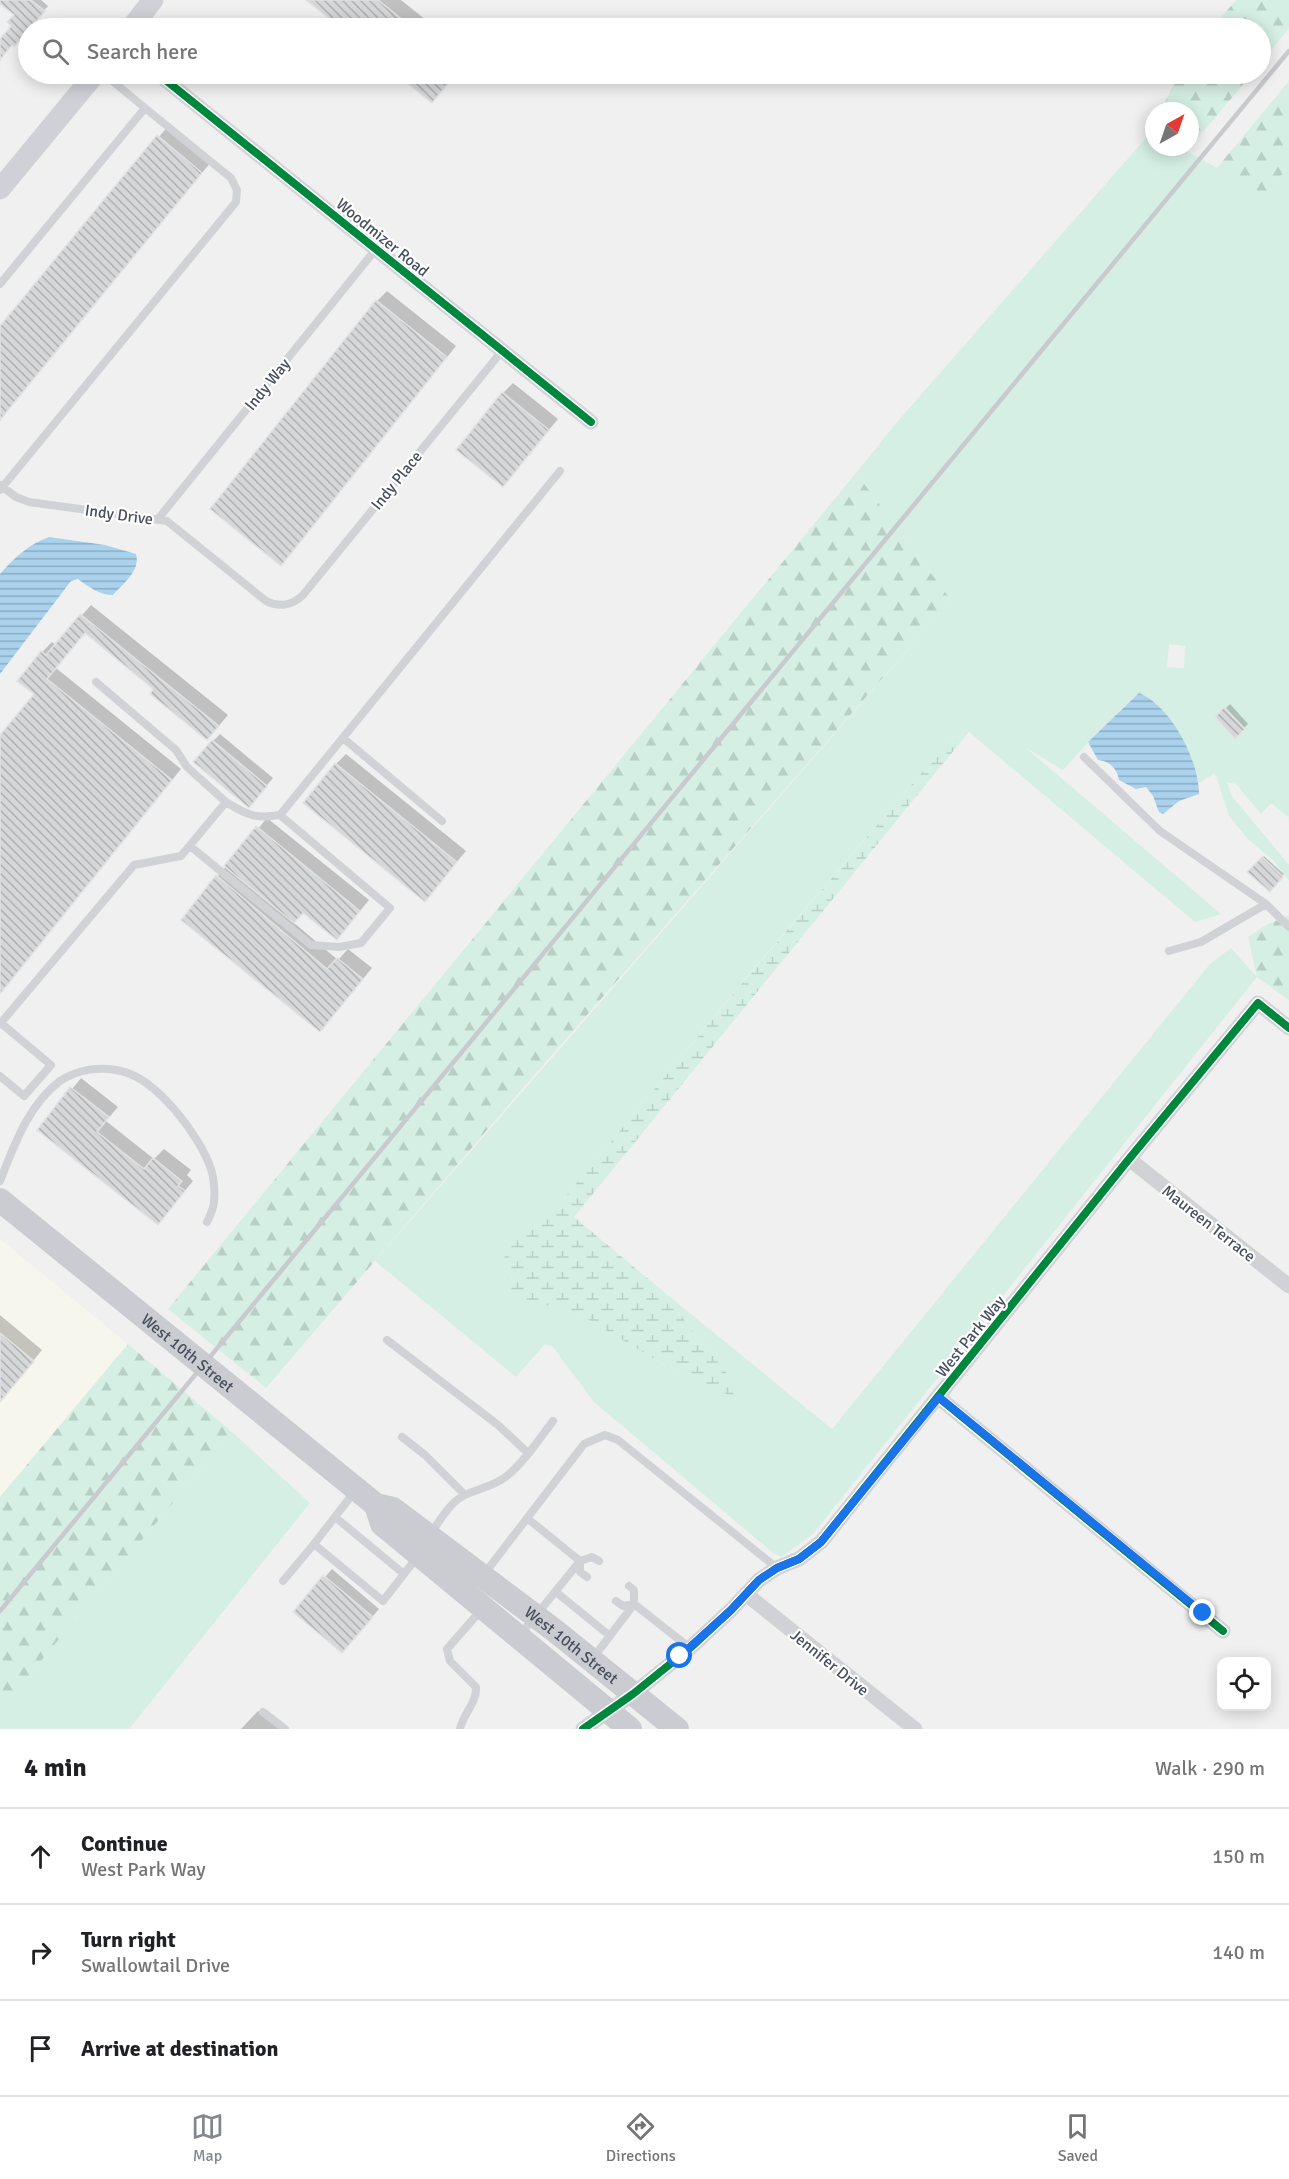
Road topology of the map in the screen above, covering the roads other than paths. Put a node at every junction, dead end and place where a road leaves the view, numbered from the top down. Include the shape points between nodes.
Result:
1 (153, 0) edge
2 (139, 18) edge
3 (87, 84) edge
4 (116, 84) edge
5 (171, 84) edge
6 (145, 108) junction
7 (0, 189) edge
8 (376, 248) junction
9 (0, 284) edge
10 (502, 351) junction
11 (591, 422) dead end
12 (560, 471) dead end
13 (1, 488) edge
14 (159, 519) junction
15 (287, 604) joint
16 (96, 682) dead end
17 (343, 738) junction
18 (1084, 757) dead end
19 (226, 802) junction
20 (280, 815) junction
21 (442, 821) dead end
22 (190, 846) junction
23 (1266, 904) junction
24 (1289, 927) edge
25 (1169, 951) dead end
26 (0, 1023) edge
27 (1289, 1028) edge
28 (0, 1076) edge
29 (1129, 1159) junction
30 (0, 1181) edge
31 (0, 1200) edge
32 (207, 1222) dead end
33 (1289, 1286) edge
34 (387, 1340) dead end
35 (939, 1397) junction
36 (554, 1421) dead end
37 (402, 1437) dead end
38 (528, 1453) junction
39 (357, 1489) junction
40 (465, 1495) junction
41 (335, 1517) junction
42 (527, 1518) junction
43 (314, 1544) junction
44 (424, 1545) junction
45 (580, 1561) junction
46 (598, 1562) dead end
47 (354, 1564) dead end
48 (777, 1568) junction
49 (347, 1572) junction
50 (404, 1574) junction
51 (483, 1576) junction
52 (587, 1577) dead end
53 (371, 1579) dead end
54 (283, 1581) dead end
55 (365, 1586) junction
56 (629, 1586) dead end
57 (556, 1592) junction
58 (746, 1594) junction
59 (616, 1601) dead end
60 (634, 1604) junction
61 (483, 1608) junction
62 (536, 1616) junction
63 (1223, 1631) dead end
64 (610, 1636) junction
65 (518, 1637) junction
66 (690, 1648) junction
67 (592, 1660) junction
68 (621, 1702) junction
69 (263, 1712) dead end
70 (285, 1729) edge
71 (460, 1729) edge
72 (583, 1729) edge
73 (630, 1729) edge
74 (677, 1729) edge
75 (915, 1729) edge

1 - 2 main road
3 - 7 main road
4 - 6 lane
5 - 8 street, Woodmizer Road
6 - 9 lane
6 - 13 lane via 231,178 237,190 236,202
8 - 10 street, Woodmizer Road
8 - 14 lane, Indy Way
10 - 11 street, Woodmizer Road
10 - 15 lane, Indy Place via 303,595
12 - 17 lane
13 - 14 lane, Indy Drive via 29,502
14 - 15 lane, Indy Drive via 171,523 266,601
16 - 19 lane via 176,750 187,767
17 - 20 lane
17 - 21 lane
18 - 23 lane via 1160,831
19 - 20 lane via 247,815
19 - 22 lane
20 - 22 lane via 390,908 361,943 339,947 311,945
22 - 26 lane via 181,856 134,865
23 - 24 lane
23 - 25 lane via 1201,942
26 - 28 lane via 51,1065 24,1096
27 - 29 street, West Park Way via 1257,1003
29 - 33 street, Maureen Terrace
29 - 35 street, West Park Way
30 - 32 lane via 27,1119 60,1081 82,1071 123,1071 144,1081 172,1107 199,1143 212,1171 215,1202
31 - 39 main road, West 10th Street
34 - 38 lane via 498,1425
35 - 48 street, West Park Way via 821,1542 799,1559
35 - 63 street
36 - 38 lane
37 - 40 lane
38 - 40 lane via 495,1484
39 - 41 lane
39 - 44 main road, West 10th Street via 376,1505 382,1524
40 - 44 lane via 446,1511
41 - 43 lane
41 - 50 lane via 367,1549
42 - 45 lane
42 - 48 lane via 584,1443 604,1435 618,1440
42 - 51 lane
43 - 49 lane
43 - 54 lane
44 - 50 lane
44 - 51 main road, West 10th Street
44 - 61 main road, West 10th Street
45 - 46 lane via 592,1557
45 - 52 lane via 580,1572
45 - 57 lane
47 - 49 lane
48 - 58 street, West Park Way
49 - 55 lane
50 - 55 lane via 383,1601
51 - 62 main road, West 10th Street
53 - 55 lane
56 - 60 lane via 634,1590
57 - 62 lane
57 - 64 lane
58 - 66 street, West Park Way
58 - 75 street, Jennifer Drive
59 - 60 lane via 622,1606
60 - 64 lane
60 - 66 lane
61 - 65 main road, West 10th Street
61 - 71 lane via 447,1649 450,1661 476,1687 476,1696
62 - 65 lane
62 - 67 main road, West 10th Street
64 - 67 lane
65 - 68 main road, West 10th Street
66 - 68 street, West Park Way
67 - 68 main road, West 10th Street
68 - 72 street, West Park Way
68 - 73 main road, West 10th Street
68 - 74 main road, West 10th Street
69 - 70 lane

